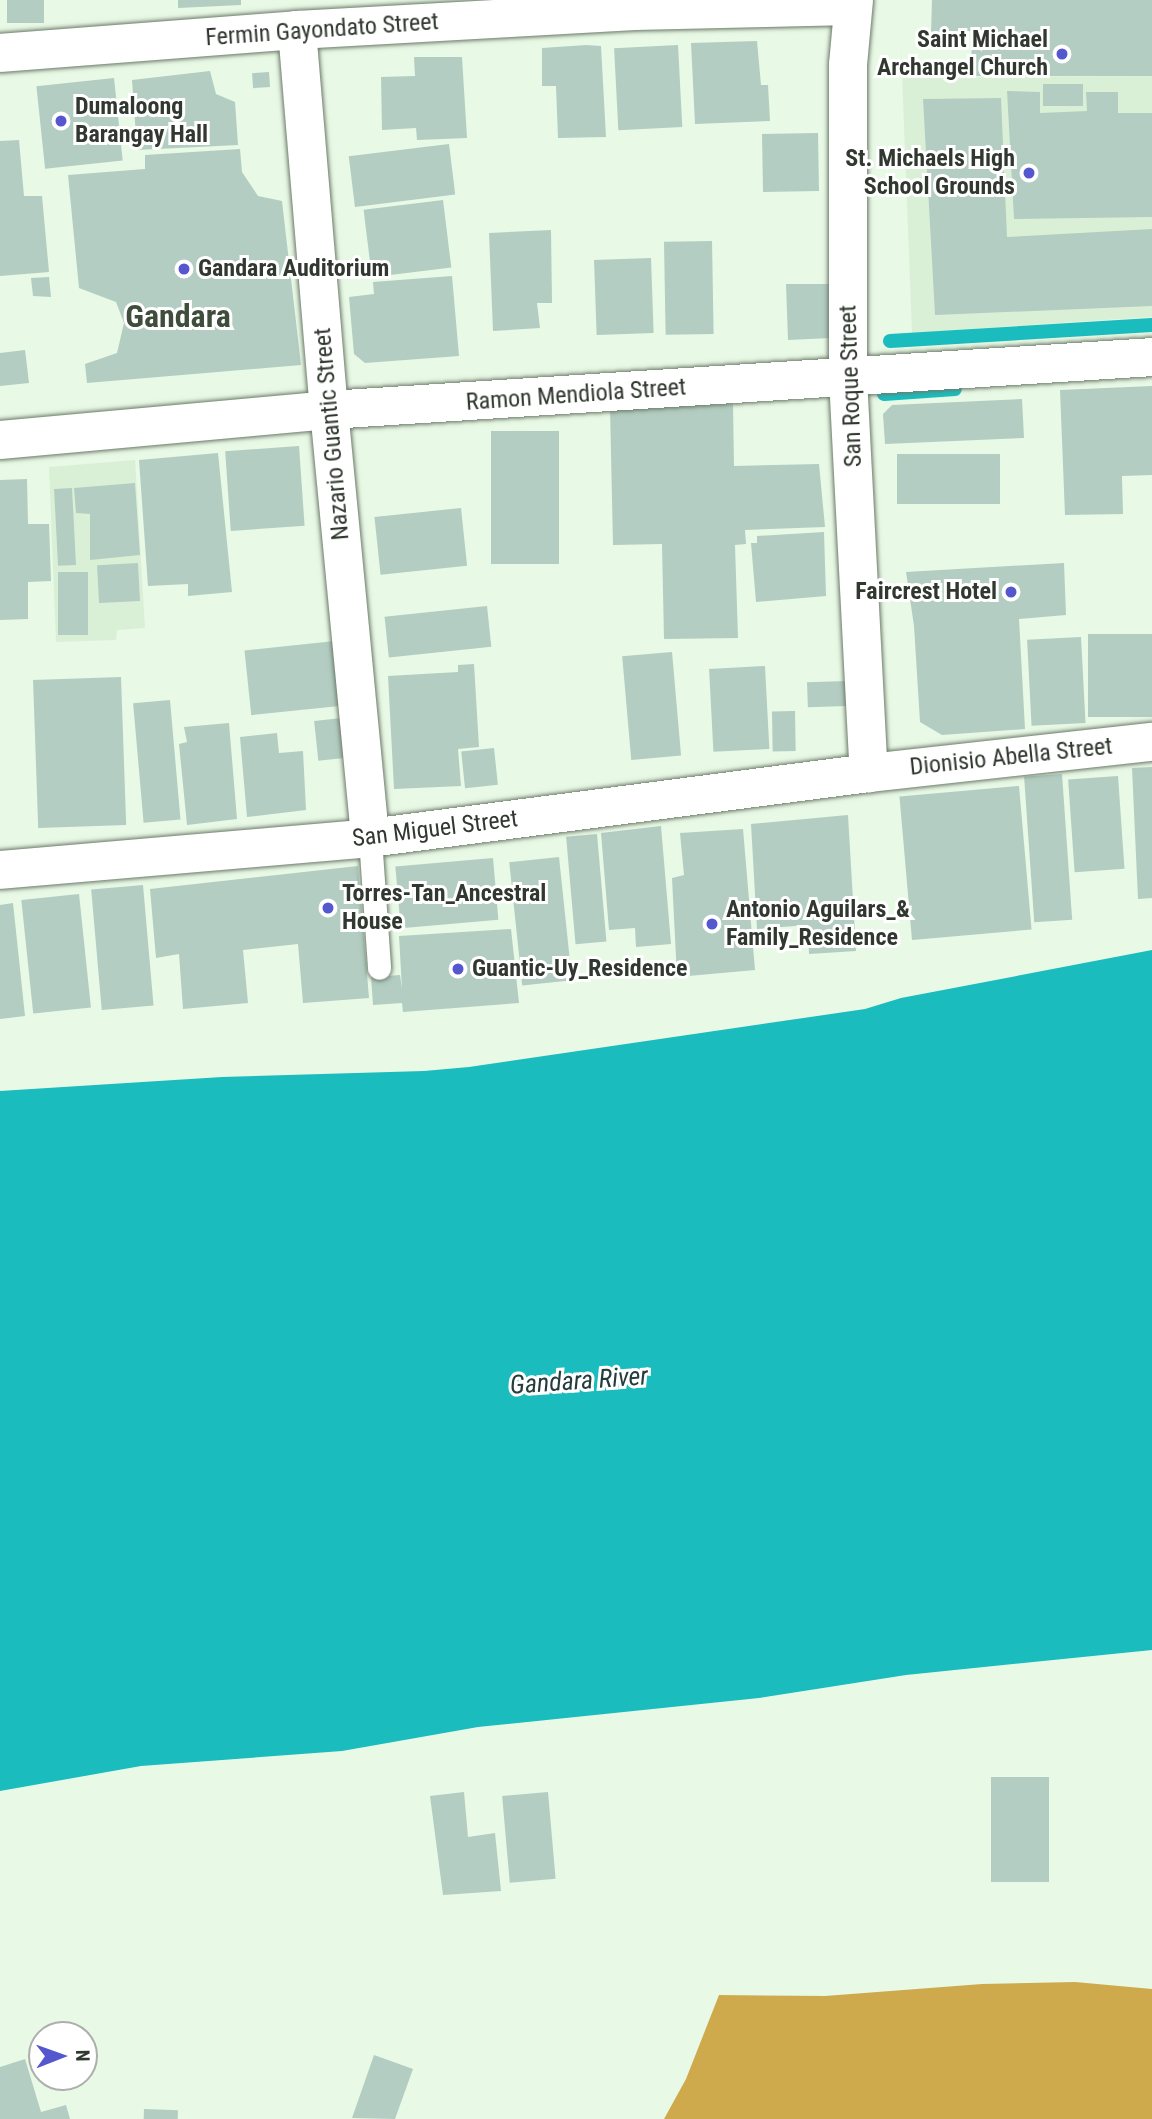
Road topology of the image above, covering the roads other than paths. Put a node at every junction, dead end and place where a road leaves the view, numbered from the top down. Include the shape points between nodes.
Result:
1 (854, 3) edge
2 (297, 30) junction
3 (0, 53) edge
4 (1152, 357) edge
5 (848, 378) junction
6 (329, 410) junction
7 (0, 440) edge
8 (1152, 742) edge
9 (869, 773) junction
10 (370, 838) junction
11 (0, 870) edge
12 (379, 968) dead end

1 - 2 street, Fermin Gayondato Street
1 - 5 street, San Roque Street via 848,65
2 - 3 street, Fermin Gayondato Street
2 - 6 street, Nazario Guantic Street
4 - 5 street, Ramon Mendiola Street
5 - 6 street, Ramon Mendiola Street
5 - 9 street, San Roque Street
6 - 7 street, Ramon Mendiola Street
6 - 10 street, Nazario Guantic Street
8 - 9 street, Dionisio Abella Street
9 - 10 street, San Miguel Street
10 - 11 street, San Miguel Street
10 - 12 lane

